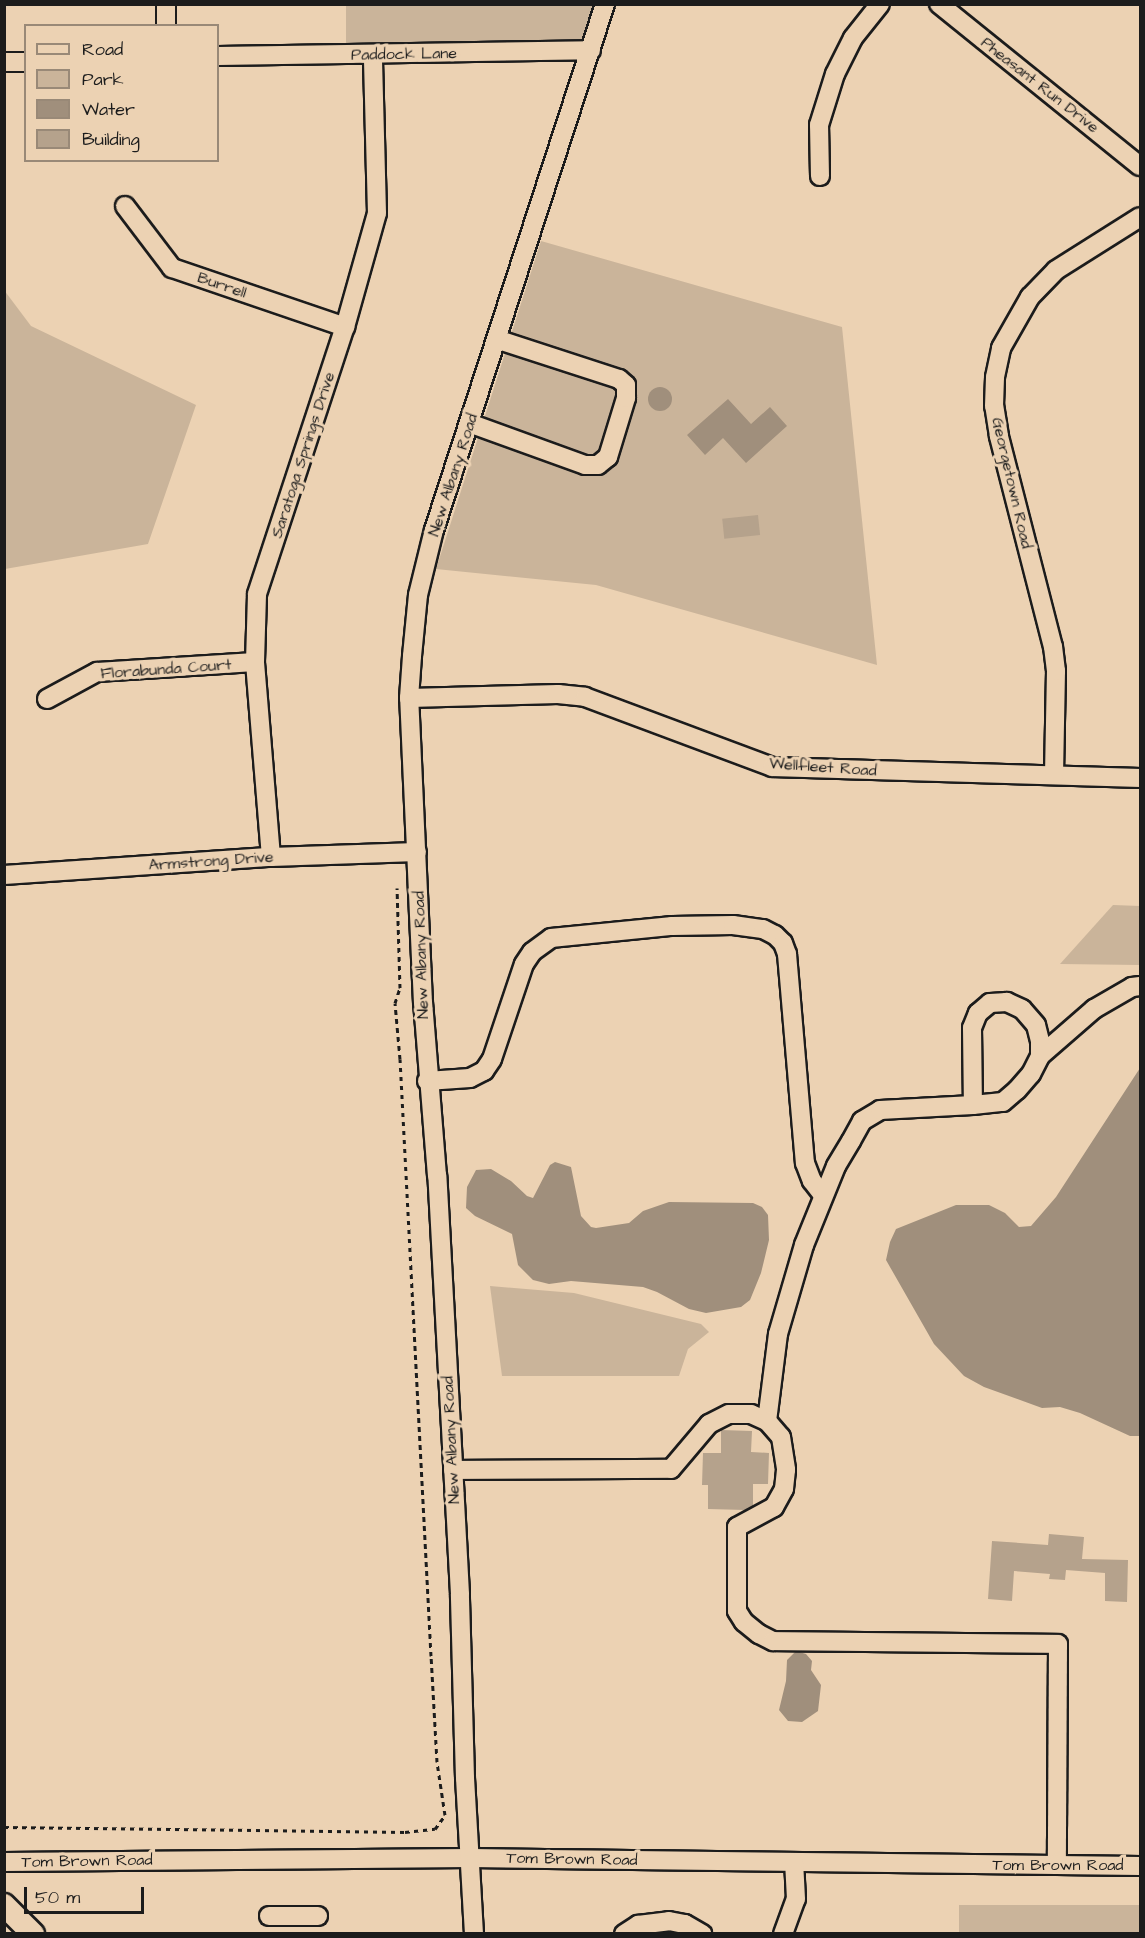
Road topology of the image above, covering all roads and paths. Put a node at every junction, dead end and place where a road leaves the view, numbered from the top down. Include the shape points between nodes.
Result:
1 (166, 4) edge
2 (605, 4) edge
3 (880, 4) edge
4 (939, 4) edge
5 (166, 24) edge
6 (591, 50) junction
7 (373, 55) junction
8 (219, 56) edge
9 (4, 62) edge
10 (24, 62) edge
11 (1140, 166) edge
12 (820, 176) dead end
13 (124, 206) dead end
14 (1140, 217) edge
15 (345, 327) junction
16 (496, 339) junction
17 (469, 423) junction
18 (255, 662) junction
19 (409, 698) junction
20 (47, 699) dead end
21 (1054, 775) junction
22 (1140, 778) edge
23 (417, 852) junction
24 (271, 857) junction
25 (4, 875) edge
26 (397, 888) dead end
27 (1140, 986) edge
28 (1040, 1056) junction
29 (427, 1081) junction
30 (973, 1105) junction
31 (824, 1195) junction
32 (767, 1421) junction
33 (453, 1470) junction
34 (4, 1827) edge
35 (471, 1858) junction
36 (4, 1862) edge
37 (794, 1863) junction
38 (1057, 1865) junction
39 (1140, 1866) edge
40 (4, 1905) edge
41 (269, 1916) dead end
42 (318, 1916) dead end
43 (294, 1925) edge
44 (33, 1934) edge
45 (474, 1934) edge
46 (624, 1934) edge
47 (702, 1934) edge
48 (783, 1934) edge

1 - 5 street
2 - 6 street, New Albany Road
3 - 12 street via 853,38 835,74 819,125
4 - 11 street, Pheasant Run Drive
6 - 7 street, Paddock Lane
6 - 16 street, New Albany Road
7 - 8 street, Paddock Lane
7 - 15 street, Saratoga Springs Drive via 377,213
9 - 10 street
13 - 15 street, Burrell via 172,268
14 - 21 street, Georgetown Road via 1056,270 1030,297 1001,348 995,376 999,436 1053,647
15 - 18 street, Saratoga Springs Drive via 256,594
16 - 17 street, New Albany Road
16 - 17 street via 619,379 626,385 626,398 608,457 598,465 585,465
17 - 19 street, New Albany Road via 434,530 418,595
18 - 20 street, Florabunda Court via 98,672
18 - 24 street, Saratoga Springs Drive
19 - 21 street, Wellfleet Road via 585,696 772,767
19 - 23 street, New Albany Road
21 - 22 street, Wellfleet Road
23 - 24 street, Armstrong Drive
23 - 29 street, New Albany Road
24 - 25 street, Armstrong Drive
26 - 34 path via 400,988 395,1003 431,1668 445,1815 439,1825 428,1831
27 - 28 street via 1094,1009
28 - 30 street via 1030,1074 1003,1102
28 - 30 street via 1036,1025 1022,1009 1007,1002 990,1003 978,1013 972,1028
29 - 31 street via 470,1078 483,1071 492,1059 524,964 532,952 551,939 672,926 733,925 763,929 775,934 787,954 805,1163 812,1181
29 - 33 street, New Albany Road via 435,1146
30 - 31 street via 880,1110 862,1121
31 - 32 street via 804,1245 778,1334
32 - 33 street via 751,1414 729,1414 709,1424 671,1469
32 - 38 street via 781,1437 786,1470 784,1489 774,1507 737,1527 737,1611 744,1622 773,1641 1058,1644
33 - 35 street, New Albany Road
35 - 36 street, Tom Brown Road
35 - 37 street, Tom Brown Road
35 - 45 street, New Albany Road
37 - 38 street, Tom Brown Road
37 - 48 street via 796,1899
38 - 39 street, Tom Brown Road
40 - 44 main road
41 - 43 street
42 - 43 street
46 - 47 street via 638,1925 669,1921 685,1924

